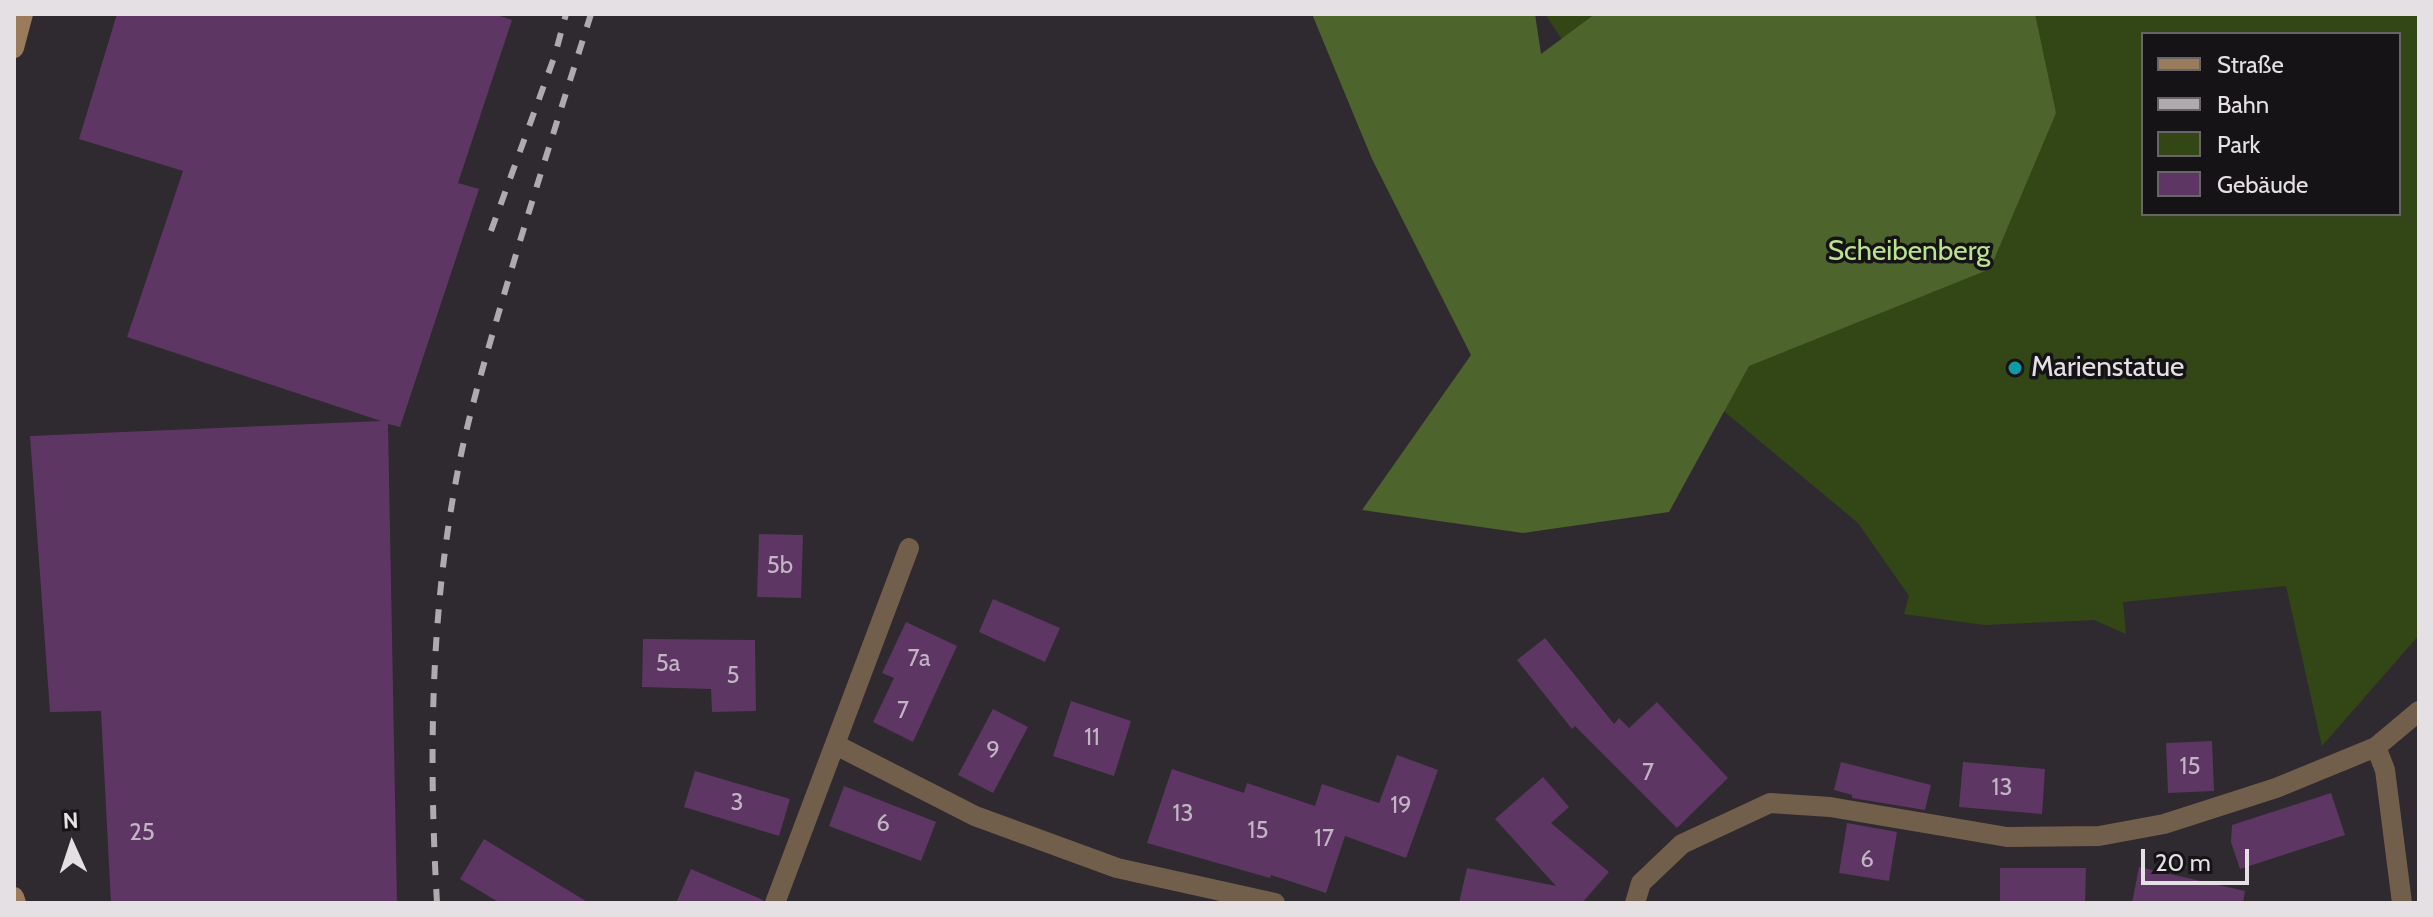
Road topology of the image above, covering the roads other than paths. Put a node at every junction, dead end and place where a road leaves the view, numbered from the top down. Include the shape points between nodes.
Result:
1 (23, 14) edge
2 (14, 48) edge
3 (909, 548) dead end
4 (2419, 711) edge
5 (836, 745) junction
6 (2376, 747) junction
7 (14, 897) edge
8 (16, 903) edge
9 (775, 903) edge
10 (1275, 903) edge
11 (1635, 903) edge
12 (2402, 903) edge

1 - 2 street
3 - 5 street
4 - 6 street
5 - 9 street
5 - 10 street via 975,816 1117,868
6 - 11 street via 2276,788 2164,824 2099,836 2007,837 1830,807 1770,803 1682,844 1641,883
6 - 12 street via 2385,770
7 - 8 street

